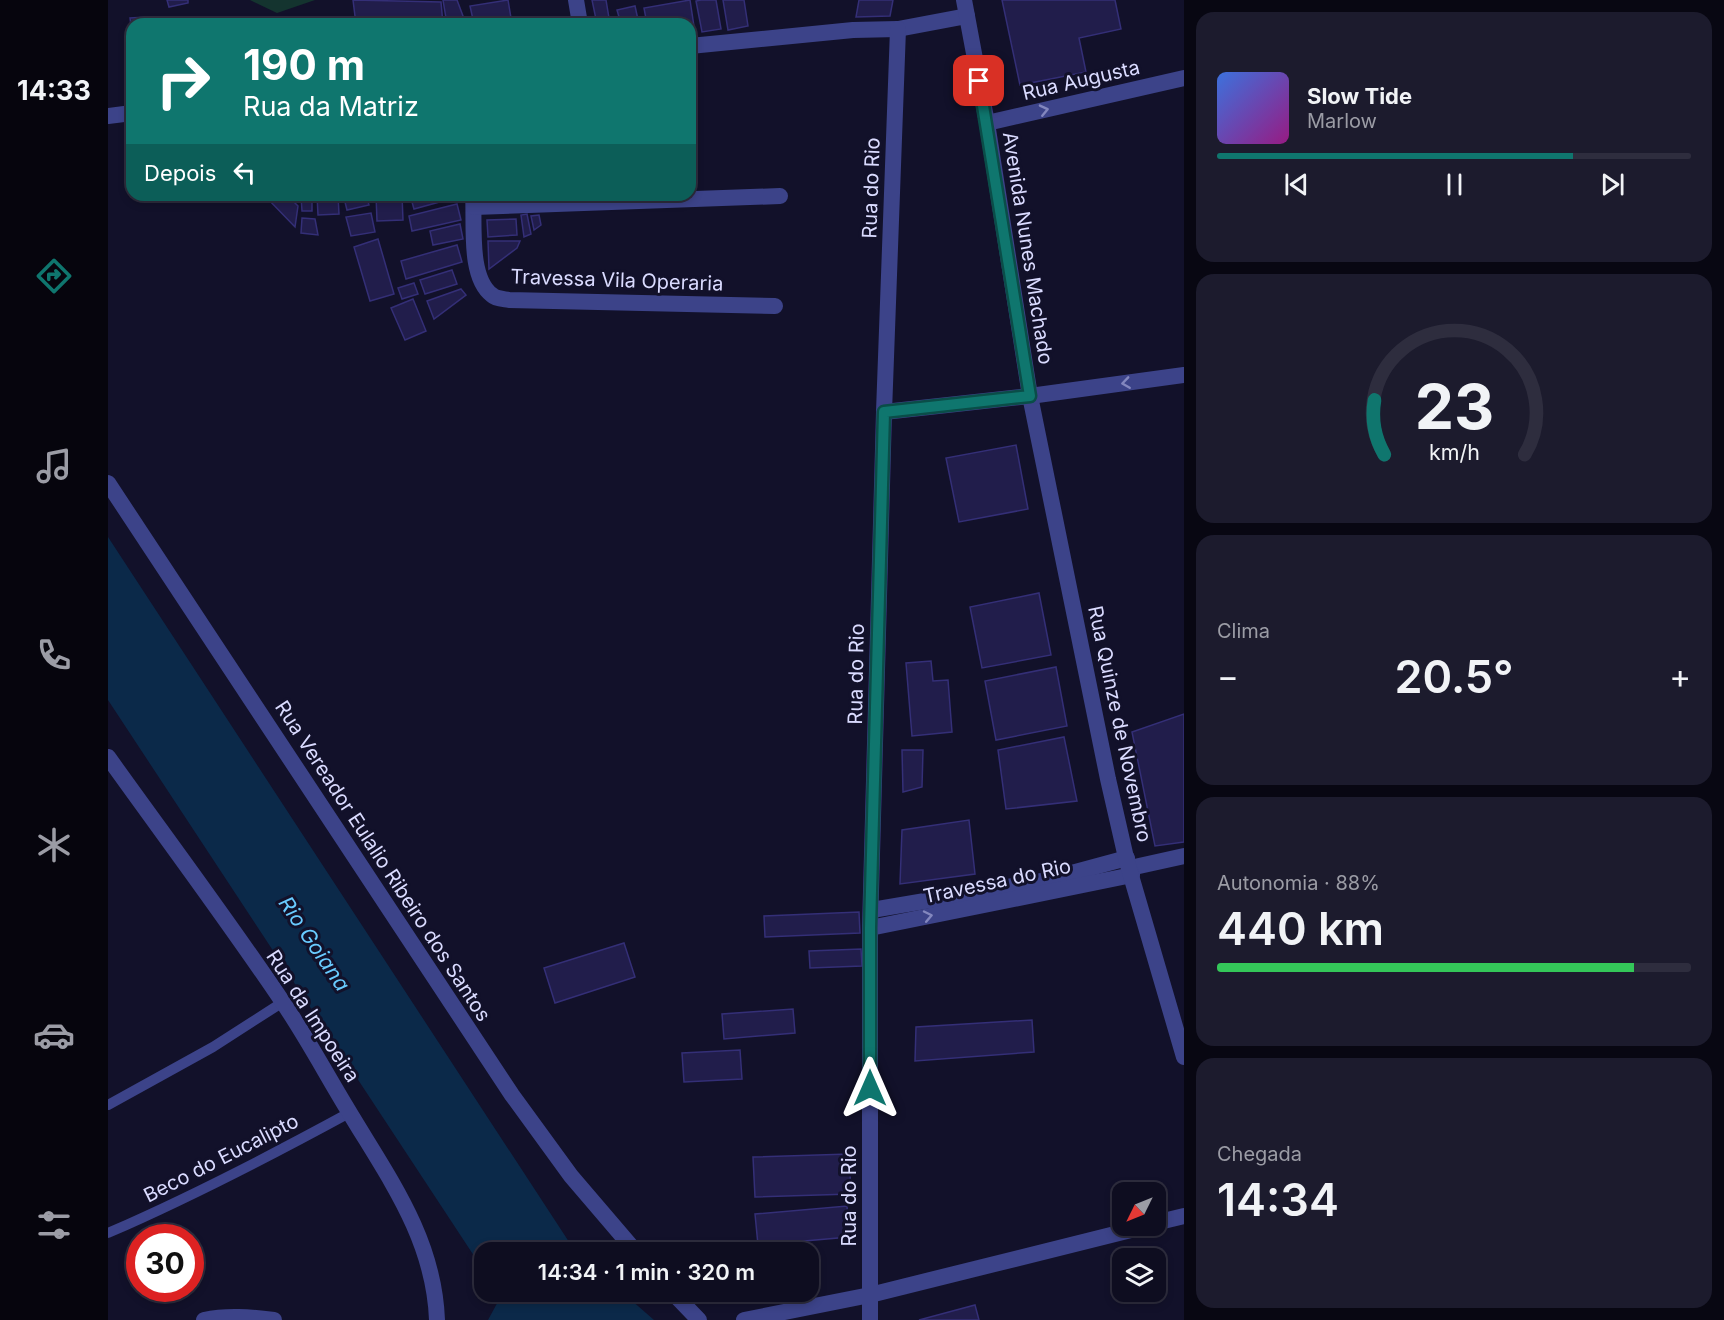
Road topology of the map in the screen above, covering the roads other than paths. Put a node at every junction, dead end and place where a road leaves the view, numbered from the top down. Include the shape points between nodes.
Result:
1 (576, 0) edge
2 (966, 8) edge
3 (579, 18) edge
4 (898, 29) junction
5 (696, 45) edge
6 (1184, 78) edge
7 (126, 114) edge
8 (108, 116) edge
9 (987, 123) junction
10 (780, 196) dead end
11 (696, 197) edge
12 (474, 201) edge
13 (775, 306) dead end
14 (1184, 375) edge
15 (1030, 396) junction
16 (884, 412) junction
17 (108, 483) edge
18 (108, 757) edge
19 (1184, 856) edge
20 (1130, 867) junction
21 (872, 910) junction
22 (870, 928) junction
23 (283, 1002) junction
24 (1184, 1057) edge
25 (110, 1100) edge
26 (349, 1113) junction
27 (1184, 1216) edge
28 (1166, 1220) edge
29 (108, 1233) edge
30 (1112, 1235) edge
31 (627, 1242) edge
32 (870, 1295) junction
33 (682, 1302) edge
34 (248, 1318) edge
35 (204, 1320) edge
36 (274, 1320) edge
37 (437, 1320) edge
38 (699, 1320) edge
39 (744, 1320) edge
40 (870, 1320) edge

1 - 3 street
2 - 4 street
2 - 9 street, Avenida Nunes Machado
4 - 5 street
4 - 16 street, Rua do Rio
9 -> 6 street, Rua Augusta
7 - 8 street
9 - 15 street, Avenida Nunes Machado
10 - 11 street
12 - 13 street, Travessa Vila Operaria via 477,270 482,285 494,297
14 -> 15 street
15 - 16 street
15 - 20 street, Rua Quinze de Novembro via 1108,779
16 - 21 street, Rua do Rio
17 - 31 street, Rua Vereador Eulalio Ribeiro dos Santos via 512,1095 571,1176
18 - 23 street, Rua da Impoeira
19 - 20 street
20 - 21 street, Travessa do Rio
22 -> 20 street, Travessa do Rio
20 - 24 street, Rua Quinze de Novembro
21 - 22 street, Rua do Rio
22 - 32 street, Rua do Rio
23 - 25 lane via 213,1047
23 - 26 street, Rua da Impoeira
26 - 29 lane, Beco do Eucalipto via 234,1175
26 - 37 street, Rua da Impoeira via 399,1194 420,1237 431,1271
27 - 28 street
30 - 32 street
32 - 39 street
32 - 40 street, Rua do Rio
33 - 38 street
34 - 35 street
34 - 36 street

